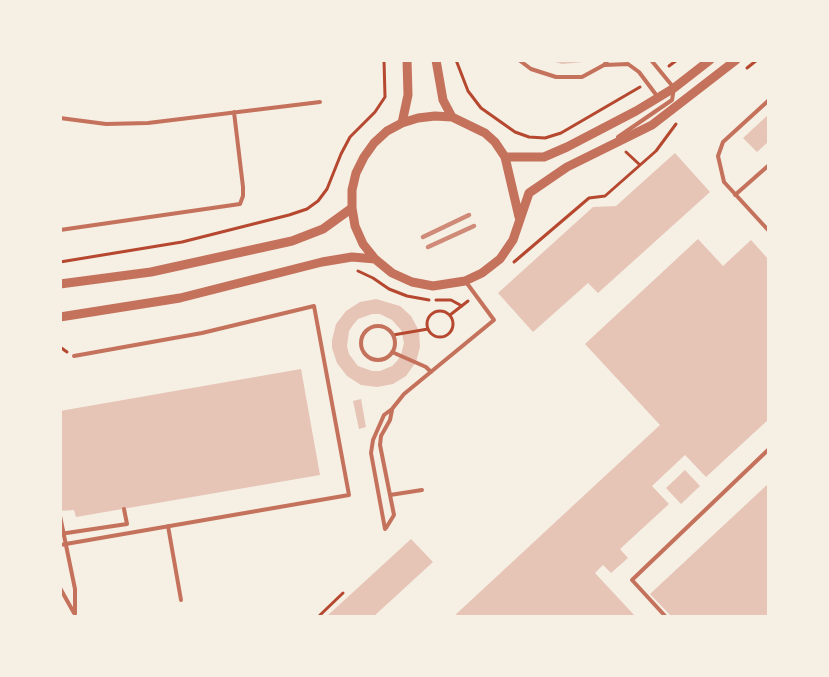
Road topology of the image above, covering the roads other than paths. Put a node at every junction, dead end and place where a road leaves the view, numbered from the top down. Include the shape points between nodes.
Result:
1 (407, 60) edge
2 (436, 60) edge
3 (519, 60) edge
4 (608, 60) edge
5 (651, 60) edge
6 (710, 60) edge
7 (735, 60) edge
8 (604, 65) junction
9 (674, 87) junction
10 (657, 98) junction
11 (769, 100) edge
12 (320, 102) dead end
13 (234, 112) junction
14 (452, 117) junction
15 (60, 118) edge
16 (402, 123) junction
17 (596, 153) junction
18 (506, 157) junction
19 (769, 165) edge
20 (735, 195) junction
21 (352, 208) junction
22 (519, 217) junction
23 (60, 230) edge
24 (769, 231) edge
25 (375, 259) junction
26 (465, 281) junction
27 (60, 284) edge
28 (60, 317) edge
29 (392, 352) junction
30 (74, 356) dead end
31 (431, 372) junction
32 (392, 409) junction
33 (769, 448) edge
34 (422, 490) dead end
35 (390, 495) junction
36 (124, 509) dead end
37 (60, 516) edge
38 (168, 525) junction
39 (62, 534) edge
40 (63, 545) edge
41 (60, 588) edge
42 (182, 600) dead end
43 (75, 616) edge
44 (666, 617) edge

1 - 16 street via 408,95
2 - 14 street via 443,100
3 - 8 lane via 531,69 556,77 582,77
4 - 8 lane
5 - 9 lane
6 - 9 street
7 - 17 street via 652,125
8 - 10 lane via 628,64 639,72
9 - 10 street
9 - 17 lane via 672,100
10 - 18 street via 608,127 544,157
11 - 20 lane via 723,142 718,156 724,182
12 - 13 lane
13 - 15 lane via 148,123 106,124
13 - 23 lane via 243,187 240,204
14 - 16 street
14 - 18 street via 485,133
16 - 21 street via 387,131 363,157 352,190
17 - 22 street via 529,193
18 - 22 street
19 - 20 lane
20 - 24 lane
21 - 25 street via 363,244
21 - 27 street via 323,229 292,241 151,272
22 - 26 street via 513,240 500,259
25 - 26 street via 412,282 433,286
25 - 28 street via 352,257 322,262 180,298
26 - 31 lane via 494,320
29 - 29 lane via 395,344 388,328 370,327 364,333 362,350 368,357 376,360
29 - 31 lane
30 - 38 lane via 202,333 314,306 349,495
31 - 32 lane
32 - 35 lane via 380,445
32 - 35 lane via 375,432 371,453 386,529 394,515
33 - 44 lane via 632,580
34 - 35 lane
36 - 39 lane via 127,524
37 - 39 lane
38 - 40 lane
38 - 42 lane
39 - 40 lane
40 - 43 lane via 75,589
41 - 43 lane

